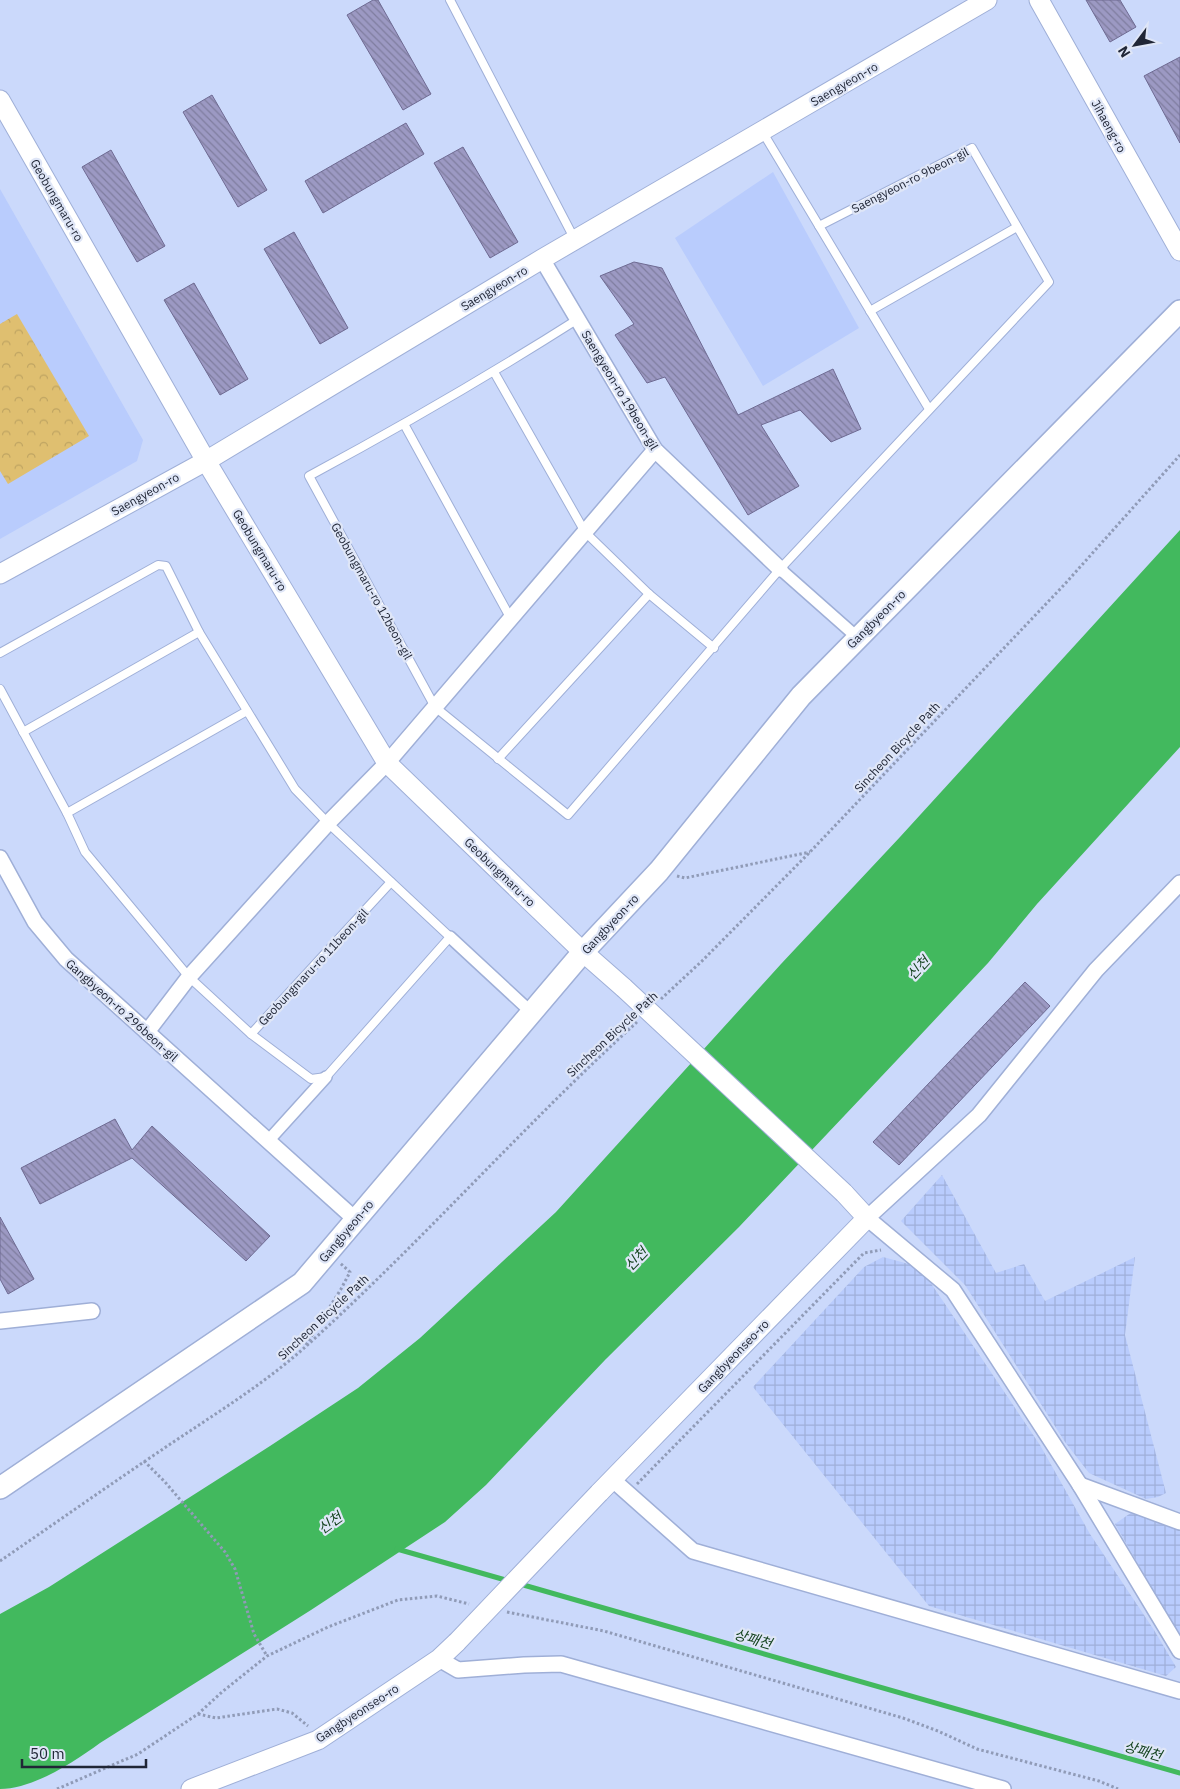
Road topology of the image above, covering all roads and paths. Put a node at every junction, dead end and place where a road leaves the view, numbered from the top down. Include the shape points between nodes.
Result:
1 (450, 0) edge
2 (987, 0) edge
3 (1039, 0) edge
4 (0, 100) edge
5 (762, 131) junction
6 (819, 226) junction
7 (1017, 227) junction
8 (575, 240) junction
9 (1180, 251) edge
10 (542, 260) junction
11 (870, 311) junction
12 (1180, 311) edge
13 (578, 320) junction
14 (494, 372) junction
15 (929, 408) junction
16 (404, 424) junction
17 (656, 450) junction
18 (1180, 455) edge
19 (206, 461) junction
20 (585, 532) junction
21 (780, 569) junction
22 (0, 574) edge
23 (649, 594) junction
24 (511, 619) junction
25 (199, 632) junction
26 (858, 638) junction
27 (714, 648) junction
28 (0, 653) edge
29 (0, 689) edge
30 (435, 707) junction
31 (247, 711) junction
32 (23, 732) junction
33 (498, 759) junction
34 (387, 763) junction
35 (67, 813) junction
36 (328, 823) junction
37 (810, 852) junction
38 (0, 858) edge
39 (659, 871) junction
40 (391, 882) junction
41 (1180, 883) edge
42 (450, 937) junction
43 (583, 952) junction
44 (189, 977) junction
45 (659, 1001) dead end
46 (532, 1013) junction
47 (638, 1021) dead end
48 (147, 1032) junction
49 (251, 1034) junction
50 (326, 1077) junction
51 (268, 1141) junction
52 (867, 1218) junction
53 (356, 1220) junction
54 (884, 1250) dead end
55 (328, 1253) junction
56 (92, 1311) dead end
57 (0, 1321) edge
58 (302, 1349) junction
59 (144, 1461) junction
60 (613, 1480) junction
61 (1080, 1485) junction
62 (0, 1488) edge
63 (628, 1493) junction
64 (1180, 1522) edge
65 (0, 1561) edge
66 (1180, 1651) edge
67 (267, 1656) dead end
68 (439, 1659) junction
69 (1180, 1692) edge
70 (198, 1714) dead end
71 (318, 1740) junction
72 (191, 1789) edge
73 (1003, 1789) edge

1 - 8 lane
2 - 5 street, Saengyeon-ro
3 - 9 street, Jihaeng-ro
4 - 19 street, Geobungmaru-ro
5 - 6 lane
5 - 8 street, Saengyeon-ro
6 - 7 lane, Saengyeon-ro 9beon-gil via 972,148
6 - 11 lane
7 - 11 lane
7 - 15 lane, Saengyeon-ro 9beon-gil via 1049,282
8 - 10 street, Saengyeon-ro
10 - 13 street, Saengyeon-ro 19beon-gil
10 - 19 street, Saengyeon-ro
11 - 15 lane
12 - 26 main road, Gangbyeon-ro
13 - 14 lane
13 - 17 street, Saengyeon-ro 19beon-gil
14 - 16 lane
14 - 20 lane
15 - 21 lane, Saengyeon-ro 9beon-gil
16 - 24 lane
16 - 30 lane, Geobungmaru-ro 12beon-gil via 309,476
17 - 20 street
17 - 21 street, Saengyeon-ro 19beon-gil
18 - 37 path, Sincheon Bicycle Path via 1064,585
19 - 22 street, Saengyeon-ro
19 - 34 street, Geobungmaru-ro
20 - 23 lane
20 - 24 street
21 - 26 street, Saengyeon-ro 19beon-gil
21 - 27 lane
23 - 27 lane
23 - 33 lane
24 - 30 street
25 - 28 lane via 166,566 158,565
25 - 31 lane
25 - 32 lane
26 - 39 main road, Gangbyeon-ro via 801,696
27 - 33 lane, Geobungmaru-ro 12beon-gil via 568,815
29 - 32 lane
30 - 33 lane, Geobungmaru-ro 12beon-gil
30 - 34 street
31 - 35 lane
31 - 36 lane via 295,789
32 - 35 lane
34 - 36 street
34 - 43 street, Geobungmaru-ro
35 - 44 lane, Geobungmaru-ro 11beon-gil via 85,852
36 - 40 lane
36 - 44 street
37 - 39 path via 685,878
37 - 45 path, Sincheon Bicycle Path
38 - 48 street, Gangbyeon-ro 296beon-gil via 35,922 60,952
39 - 43 main road, Gangbyeon-ro
40 - 42 lane
40 - 49 lane, Geobungmaru-ro 11beon-gil
41 - 52 street via 1096,970 979,1115
42 - 46 street
42 - 50 lane
43 - 46 main road, Gangbyeon-ro
43 - 52 street, Geobungmaru-ro, bridge via 844,1193
44 - 48 street
44 - 49 lane, Geobungmaru-ro 11beon-gil
46 - 53 main road, Gangbyeon-ro
47 - 58 path, Sincheon Bicycle Path
48 - 51 street, Gangbyeon-ro 296beon-gil
49 - 50 lane via 311,1079
50 - 51 street
51 - 53 street, Gangbyeon-ro 296beon-gil
52 - 60 street, Gangbyeonseo-ro
52 - 61 street via 953,1290
53 - 55 main road, Gangbyeon-ro
54 - 63 path via 864,1253
55 - 58 path via 350,1272
55 - 62 main road, Gangbyeon-ro via 302,1283
56 - 57 street
58 - 59 path, Sincheon Bicycle Path via 263,1382
59 - 65 path, Sincheon Bicycle Path
59 - 67 path via 225,1552 234,1569 254,1634
60 - 63 street
60 - 68 street, Gangbyeonseo-ro, bridge
61 - 64 street
61 - 66 street
63 - 69 street via 693,1550
68 - 71 street, Gangbyeonseo-ro
68 - 73 street via 458,1670 562,1664
70 - 71 path via 216,1718 277,1709 292,1713 308,1726
71 - 72 street, Gangbyeonseo-ro

